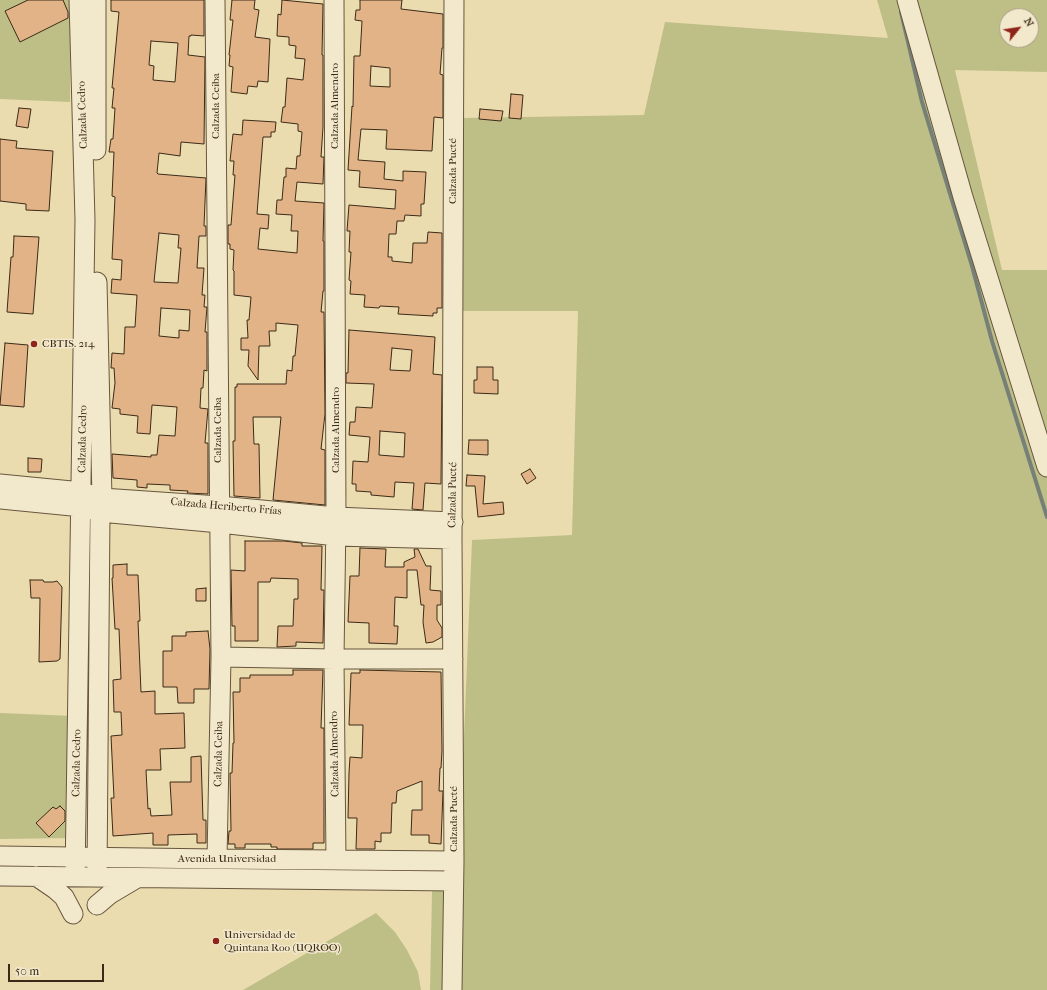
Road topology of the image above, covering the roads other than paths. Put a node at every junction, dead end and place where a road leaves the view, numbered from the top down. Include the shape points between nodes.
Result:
1 (80, 0) edge
2 (96, 0) edge
3 (215, 0) edge
4 (334, 0) edge
5 (454, 0) edge
6 (907, 0) edge
7 (1047, 467) edge
8 (0, 484) edge
9 (0, 499) edge
10 (91, 502) junction
11 (219, 514) junction
12 (336, 517) junction
13 (452, 531) junction
14 (336, 536) junction
15 (221, 657) junction
16 (334, 660) junction
17 (453, 660) junction
18 (0, 856) edge
19 (75, 856) junction
20 (97, 858) junction
21 (217, 860) junction
22 (336, 860) junction
23 (454, 861) junction
24 (0, 876) edge
25 (36, 876) junction
26 (75, 877) junction
27 (98, 877) junction
28 (138, 877) junction
29 (453, 881) junction
30 (97, 905) dead end
31 (73, 914) dead end
32 (452, 990) edge

1 - 10 street, Calzada Cedro
2 - 10 street, Calzada Cedro via 96,224
3 - 11 street, Calzada Ceiba
4 - 12 street, Calzada Almendro
5 - 13 street, Calzada Pucté
6 - 7 street via 963,198
8 - 10 street, Calzada Heriberto Frías
9 - 10 street, Calzada Heriberto Frías
10 - 11 street, Calzada Heriberto Frías
10 - 19 street, Calzada Cedro
10 - 20 street, Calzada Cedro
11 - 12 street, Calzada Heriberto Frías
11 - 14 street, Calzada Heriberto Frías
11 - 15 street, Calzada Ceiba
12 - 13 street, Calzada Heriberto Frías
12 - 14 street, Calzada Almendro
13 - 14 street, Calzada Heriberto Frías
13 - 17 street, Calzada Pucté
14 - 16 street, Calzada Almendro
15 - 16 street
15 - 21 street, Calzada Ceiba
16 - 17 street
16 - 22 street, Calzada Almendro
17 - 23 street, Calzada Pucté
18 - 19 street, Avenida Universidad
19 - 20 street, Avenida Universidad
19 - 26 street, Calzada Cedro
20 - 21 street, Avenida Universidad
20 - 27 street, Calzada Cedro
21 - 22 street, Avenida Universidad
22 - 23 street, Avenida Universidad
23 - 29 street, Calzada Pucté
24 - 25 street, Avenida Universidad
25 - 26 street, Avenida Universidad
25 - 31 street via 64,897
26 - 27 street, Avenida Universidad
27 - 28 street, Avenida Universidad
28 - 29 street, Avenida Universidad
28 - 30 street
29 - 32 street, Calzada Pucté

